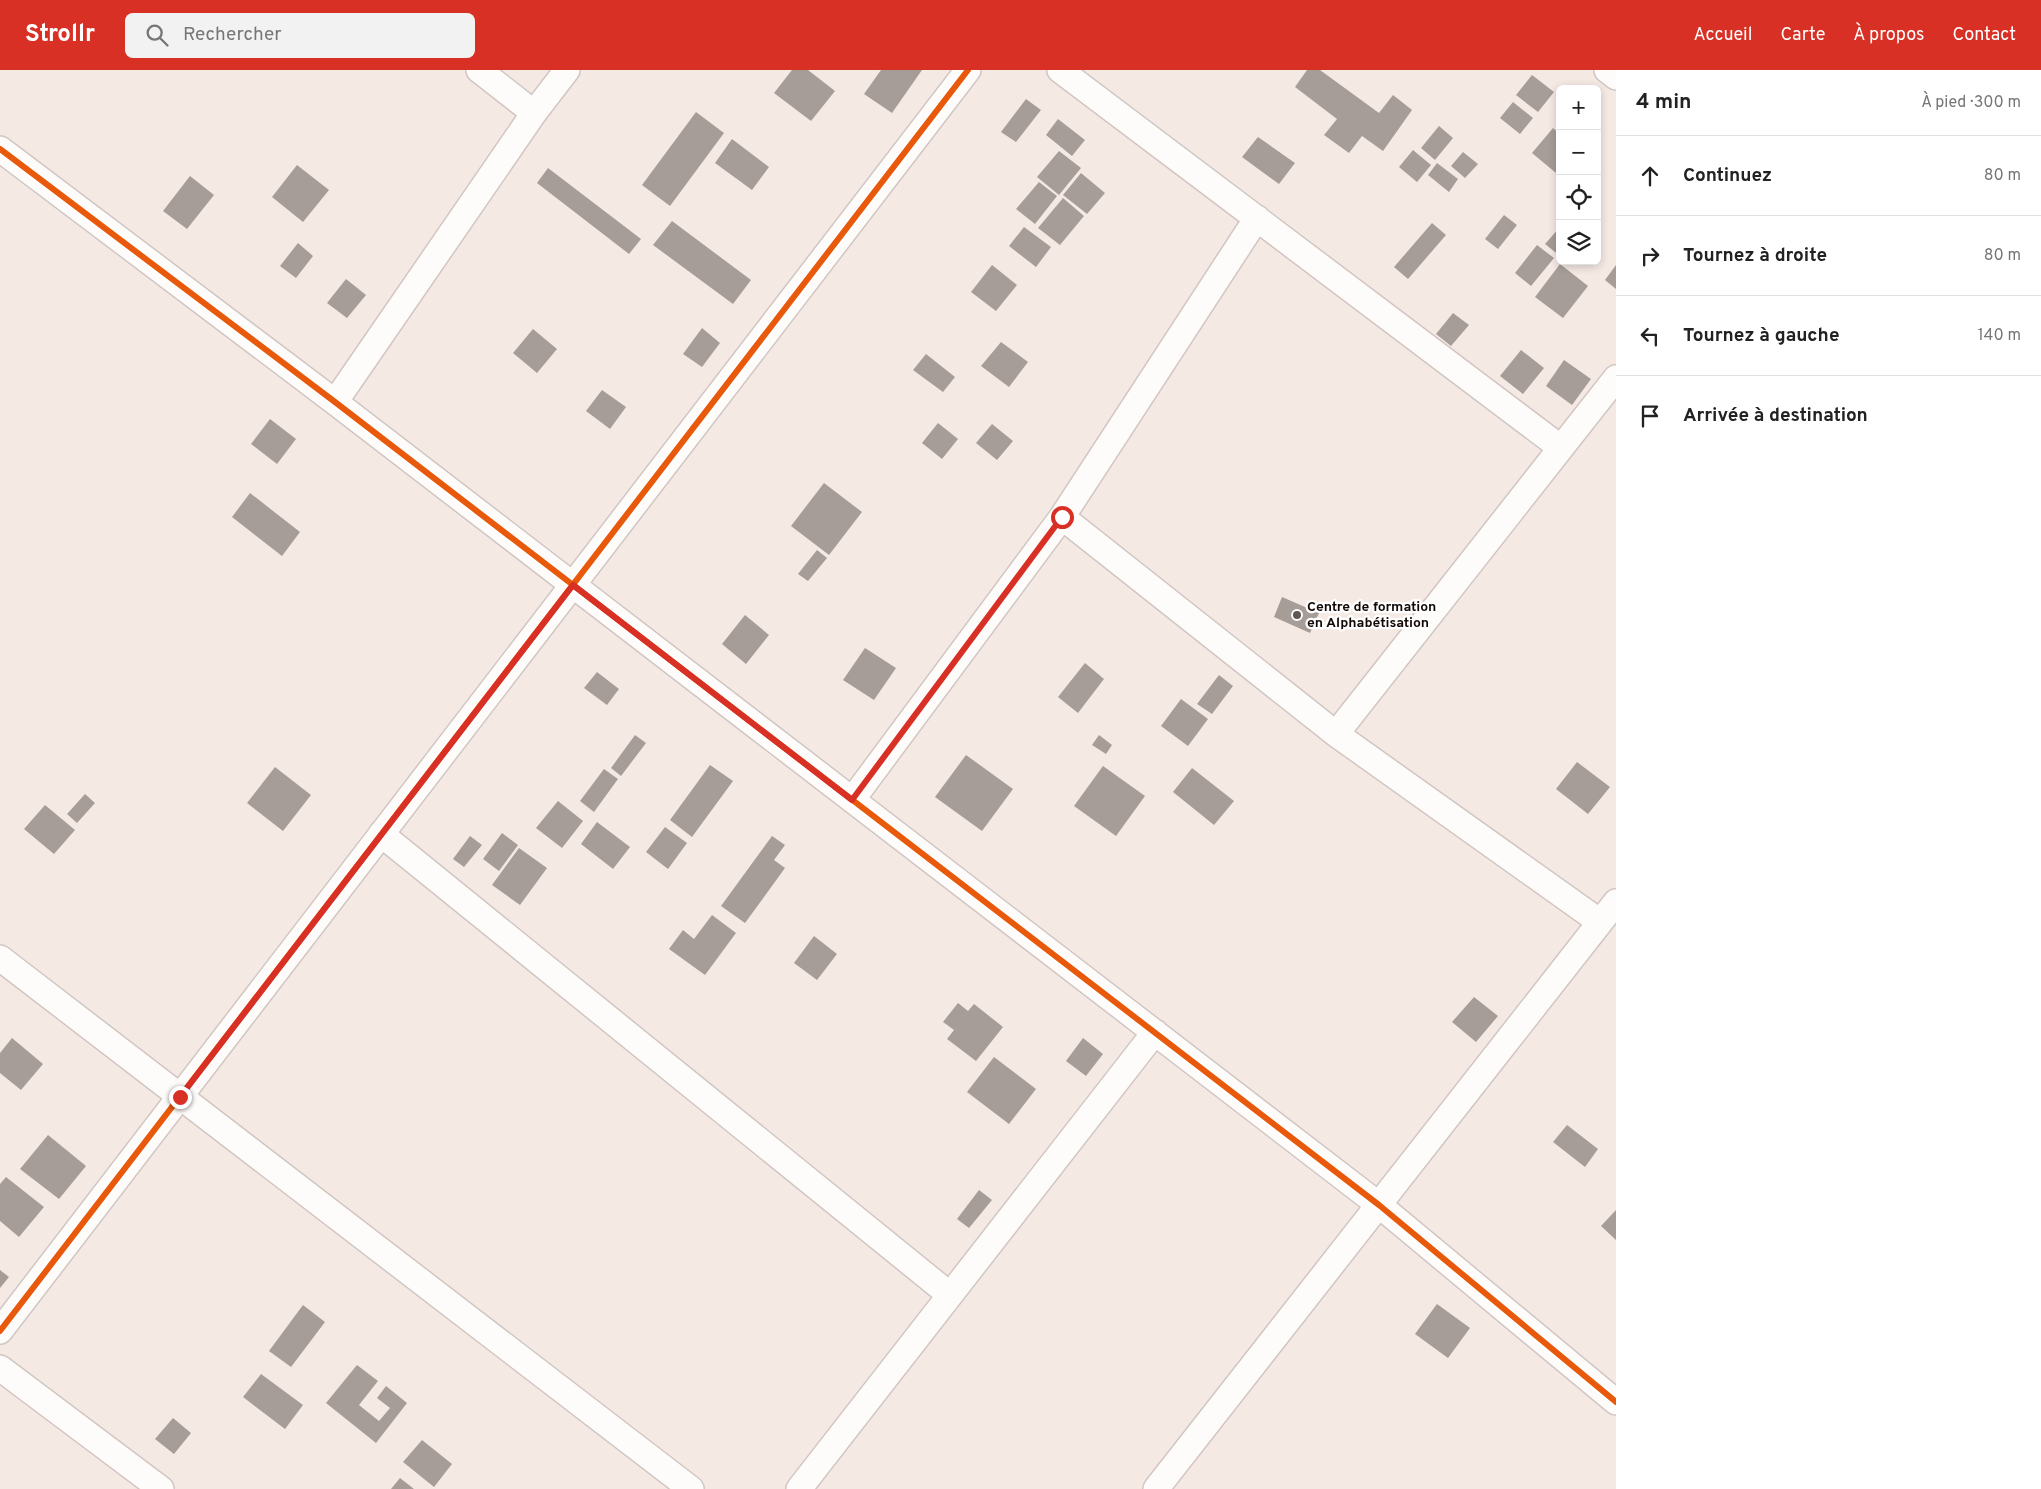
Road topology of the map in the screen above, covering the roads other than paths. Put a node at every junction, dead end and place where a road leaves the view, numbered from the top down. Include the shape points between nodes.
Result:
1 (479, 70) edge
2 (567, 70) edge
3 (968, 70) edge
4 (1060, 70) edge
5 (1607, 70) edge
6 (1616, 76) edge
7 (534, 113) junction
8 (0, 149) edge
9 (1257, 218) junction
10 (1616, 378) edge
11 (335, 402) junction
12 (1561, 448) junction
13 (1062, 517) junction
14 (573, 585) junction
15 (1336, 734) junction
16 (852, 800) junction
17 (381, 834) junction
18 (1616, 902) edge
19 (1600, 922) junction
20 (0, 958) edge
21 (1155, 1032) junction
22 (180, 1097) junction
23 (1379, 1205) junction
24 (950, 1295) junction
25 (0, 1331) edge
26 (0, 1368) edge
27 (1616, 1402) edge
28 (161, 1489) edge
29 (690, 1489) edge
30 (800, 1489) edge
31 (1156, 1489) edge

1 - 7 street
2 - 7 street
3 - 14 street
4 - 9 street
5 - 6 street
7 - 11 street
8 - 11 street
9 - 12 street
9 - 13 street
10 - 12 street
11 - 14 street
12 - 15 street
13 - 15 street
13 - 16 street
14 - 16 street
14 - 17 street
15 - 19 street
16 - 21 street
17 - 22 street
17 - 24 street
18 - 19 street
19 - 23 street
20 - 22 street
21 - 23 street
21 - 24 street
22 - 25 street
22 - 29 street
23 - 27 street
23 - 31 street
24 - 30 street
26 - 28 street

